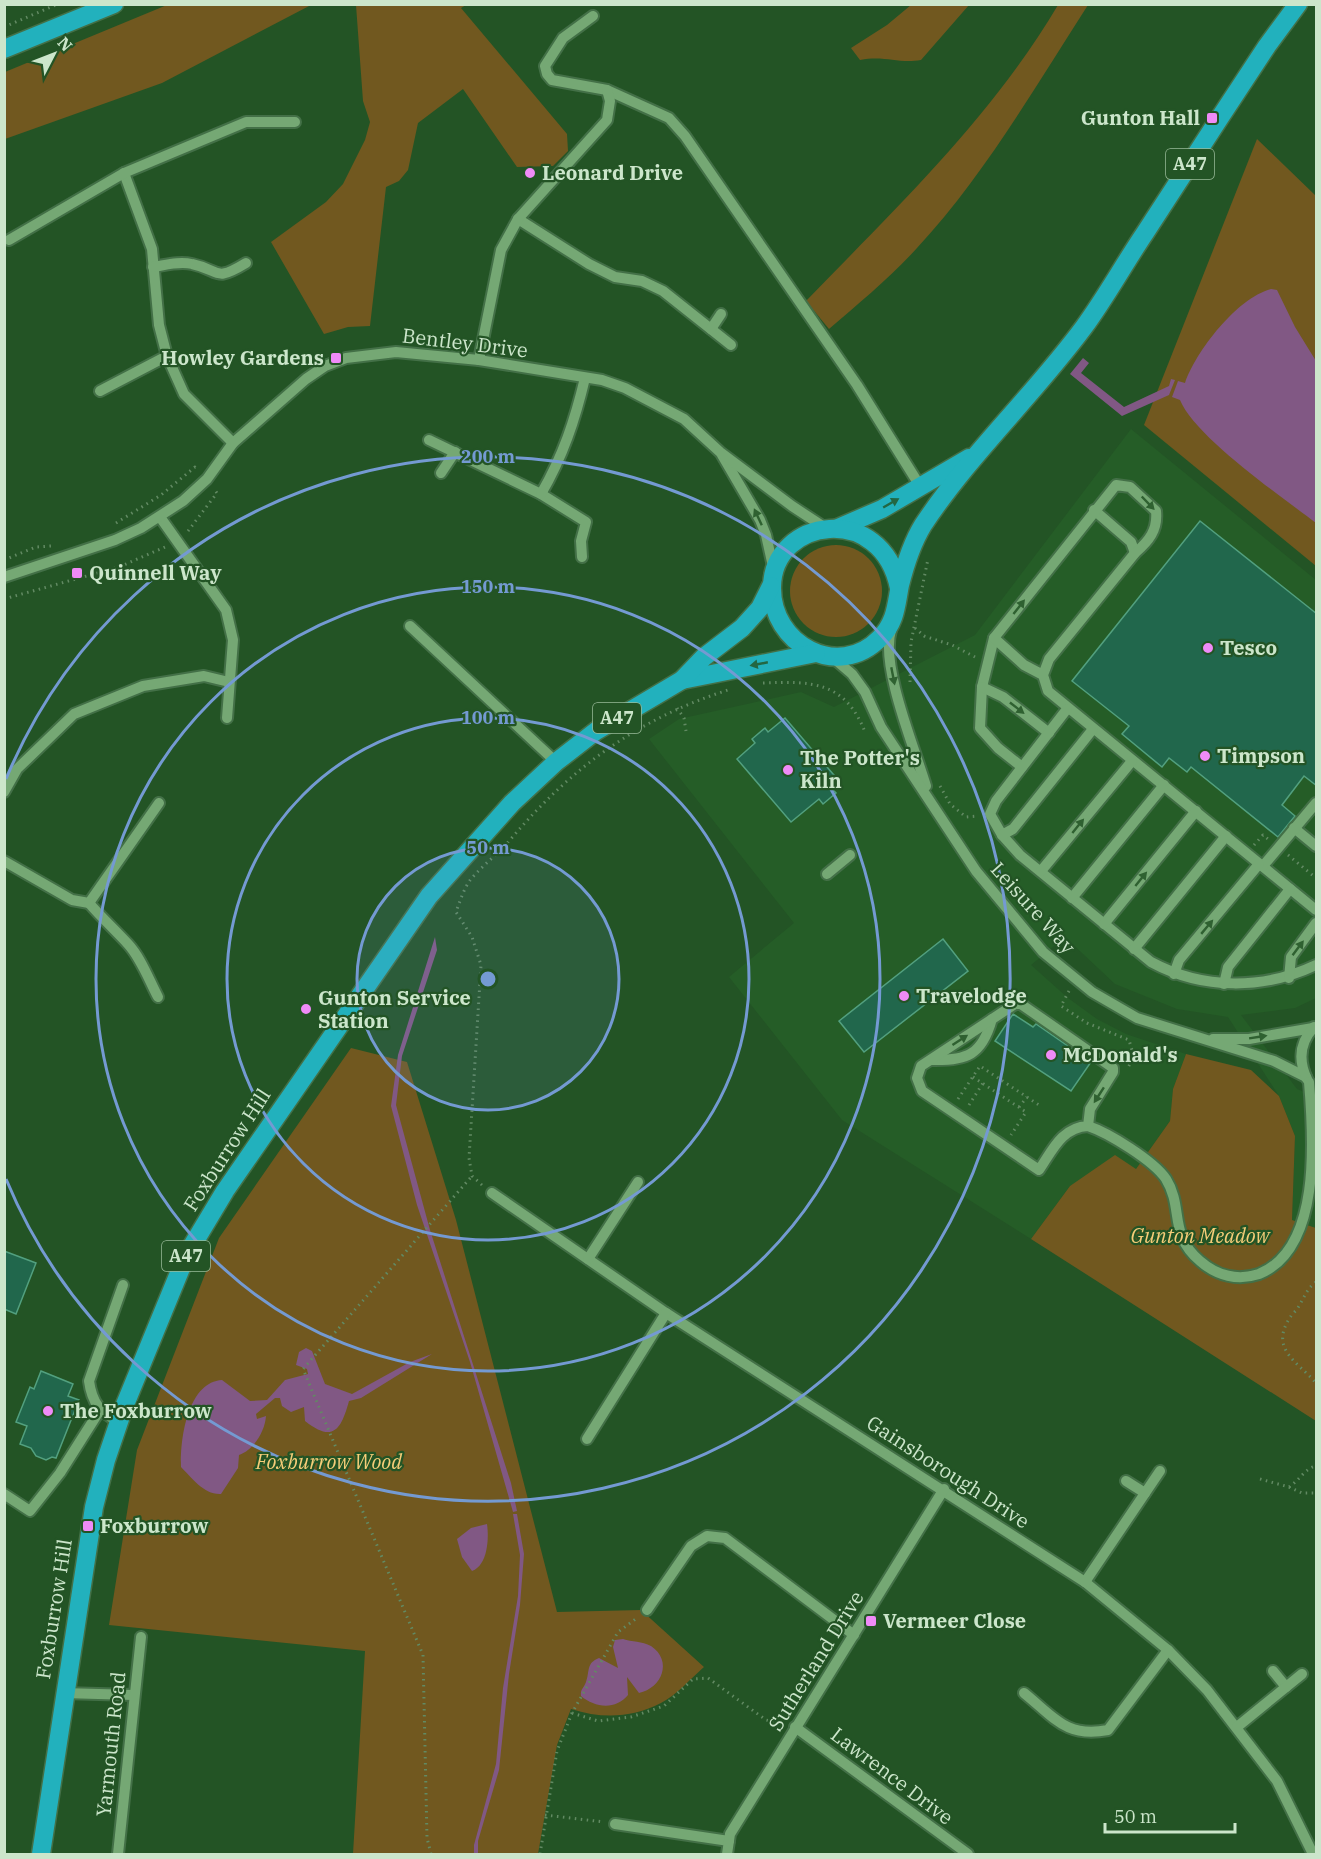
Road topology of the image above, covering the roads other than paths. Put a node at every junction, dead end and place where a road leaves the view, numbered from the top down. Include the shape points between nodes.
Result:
1 (114, 4) edge
2 (1298, 4) edge
3 (593, 16) dead end
4 (4, 49) edge
5 (607, 90) junction
6 (295, 122) dead end
7 (124, 173) junction
8 (518, 219) junction
9 (9, 240) dead end
10 (246, 263) dead end
11 (153, 267) junction
12 (721, 314) dead end
13 (711, 329) junction
14 (731, 345) dead end
15 (167, 356) junction
16 (479, 360) junction
17 (585, 378) junction
18 (100, 391) dead end
19 (429, 440) dead end
20 (233, 443) junction
21 (455, 452) junction
22 (720, 452) junction
23 (973, 456) junction
24 (441, 473) dead end
25 (920, 486) junction
26 (542, 494) junction
27 (1094, 510) junction
28 (160, 517) junction
29 (833, 529) junction
30 (1135, 553) junction
31 (582, 557) dead end
32 (4, 577) edge
33 (773, 580) junction
34 (899, 588) junction
35 (894, 618) junction
36 (410, 626) dead end
37 (994, 638) junction
38 (823, 655) junction
39 (1043, 675) junction
40 (682, 680) junction
41 (230, 682) junction
42 (982, 687) junction
43 (1067, 709) junction
44 (227, 718) dead end
45 (1093, 729) junction
46 (1049, 733) junction
47 (1132, 761) junction
48 (556, 762) junction
49 (1022, 767) junction
50 (1164, 785) junction
51 (4, 792) edge
52 (929, 798) junction
53 (159, 803) dead end
54 (1317, 803) edge
55 (1196, 811) junction
56 (1294, 828) junction
57 (1002, 835) junction
58 (1226, 836) junction
59 (1317, 846) edge
60 (850, 855) dead end
61 (4, 861) edge
62 (1261, 865) junction
63 (1041, 871) junction
64 (827, 874) dead end
65 (1290, 889) junction
66 (1072, 898) junction
67 (89, 903) junction
68 (1317, 910) edge
69 (1317, 923) edge
70 (1104, 924) junction
71 (1134, 949) junction
72 (1317, 965) edge
73 (1174, 974) junction
74 (1289, 978) junction
75 (1224, 984) junction
76 (158, 998) dead end
77 (992, 1019) junction
78 (1315, 1026) edge
79 (1204, 1040) junction
80 (931, 1060) junction
81 (1310, 1083) edge
82 (1088, 1126) junction
83 (1315, 1149) edge
84 (638, 1182) dead end
85 (492, 1193) road end
86 (1313, 1211) edge
87 (588, 1259) junction
88 (123, 1285) dead end
89 (666, 1313) junction
90 (100, 1410) junction
91 (119, 1422) junction
92 (587, 1439) dead end
93 (1160, 1470) dead end
94 (1126, 1480) dead end
95 (944, 1489) junction
96 (1145, 1493) junction
97 (4, 1494) edge
98 (1085, 1582) junction
99 (647, 1610) road end
100 (854, 1635) junction
101 (141, 1637) dead end
102 (1168, 1650) junction
103 (1273, 1671) dead end
104 (1302, 1674) dead end
105 (1286, 1687) junction
106 (1024, 1693) dead end
107 (63, 1694) junction
108 (134, 1695) junction
109 (795, 1727) junction
110 (1237, 1727) junction
111 (615, 1824) road end
112 (729, 1841) junction
113 (962, 1853) edge
114 (41, 1854) edge
115 (118, 1854) edge
116 (727, 1854) edge
117 (1313, 1854) edge

1 - 4 highway
2 - 23 highway, A47 via 1085,326
3 - 5 street via 563,38 545,66 552,80
5 - 8 street via 607,120
5 - 25 street via 669,118 685,136 857,385
6 - 7 street via 246,122
7 - 9 street
7 - 11 street via 152,249
8 - 13 street via 615,277 642,281 663,291
8 - 16 street via 501,250
10 - 11 street via 217,274 190,263
11 - 15 street via 159,326
12 - 13 street
13 - 14 street
15 - 18 street
15 - 20 street via 184,394
16 - 17 street, Bentley Drive
16 - 20 street, Bentley Drive via 396,352 346,358 306,379
17 - 22 street, Bentley Drive via 626,388 657,403 684,419
17 - 26 street via 561,460
19 - 21 street
20 - 28 street, Bentley Drive via 207,479
21 - 24 street
21 - 26 street
22 - 29 street, Bentley Drive via 792,506
33 -> 22 street, Bentley Drive via 760,520
23 - 25 highway, A47
23 - 34 highway, A47 via 922,528
29 -> 25 highway, A47 via 882,509
26 - 31 street via 586,522
27 - 30 street via 1131,542
27 -> 30 street via 1116,484 1130,487 1146,499 1156,511 1157,524 1149,541
37 -> 27 street
28 - 32 street, Bentley Drive via 115,540
28 - 41 street via 226,610 233,640
29 - 33 highway via 797,540 787,550
29 - 34 highway via 858,532 876,543 889,558
30 - 39 street via 1049,659
33 - 38 highway via 774,610 782,628 797,644
33 - 40 highway, Foxburrow Hill / A47 via 760,608 742,628
34 - 35 highway
35 - 38 highway via 880,638 866,648 851,655
35 -> 52 street, Leisure Way via 889,636 893,677
36 - 48 street
37 - 39 street via 1024,665
37 - 42 street
38 -> 40 highway, Foxburrow Hill / A47
38 - 52 street, Leisure Way via 852,674 881,727
39 - 43 street via 1048,691
40 - 48 highway, Foxburrow Hill / A47 via 596,731
41 - 44 street
41 - 51 street via 204,676 143,686 74,714 17,769
42 -> 46 street via 1003,697
42 - 49 street via 980,728
43 - 45 street
43 - 46 street
45 - 47 street
45 - 57 street via 1013,829
46 - 49 street
47 - 50 street
63 -> 47 street
48 - 91 highway, Foxburrow Hill / A47 via 512,803 429,896 225,1191 186,1256
49 - 57 street via 990,814
50 - 55 street
50 - 66 street
52 - 79 street, Leisure Way via 976,871 1043,952 1092,992 1137,1018
53 - 67 street
54 - 56 street
55 - 58 street
70 -> 55 street
56 - 59 street
56 - 62 street
57 - 63 street
58 - 62 street
58 - 71 street
60 - 64 street
61 - 67 street via 72,900
62 - 65 street
73 -> 62 street via 1179,960
63 - 66 street
65 - 68 street
65 - 75 street via 1228,967
66 - 70 street
67 - 76 street via 128,944
74 -> 69 street via 1292,957
70 - 71 street
71 - 73 street
72 - 74 street
73 - 75 street
74 - 75 street
80 -> 77 street
77 - 80 street via 985,1042 959,1060
77 -> 82 street via 1018,1002 1111,1065 1113,1072 1090,1109
79 -> 78 street, Leisure Way via 1249,1039
78 - 81 street, Leisure Way via 1302,1046 1302,1068
79 - 81 street, Leisure Way via 1274,1061
80 - 82 street via 921,1066 917,1078 922,1091 1039,1170 1063,1136
81 - 83 street
82 - 86 street via 1152,1164 1166,1180 1184,1244 1201,1262 1224,1276 1246,1278 1270,1270 1290,1254
83 - 86 street
84 - 87 street
85 - 87 street, Gainsborough Drive
87 - 89 street, Gainsborough Drive
88 - 90 street via 88,1381
89 - 92 street
89 - 95 street, Gainsborough Drive
90 - 91 street
90 - 97 street via 60,1473 30,1511
91 - 107 highway, Foxburrow Hill / A47 via 93,1507
93 - 96 street
94 - 96 street
95 - 98 street, Gainsborough Drive
95 - 100 street, Sutherland Drive
96 - 98 street
98 - 102 street, Gainsborough Drive
99 - 100 street via 691,1546 707,1536 725,1538
100 - 109 street, Sutherland Drive
101 - 108 street, Yarmouth Road
102 - 106 street via 1108,1730 1088,1734 1070,1730
102 - 110 street, Gainsborough Drive
103 - 105 street
104 - 105 street
105 - 110 street
107 - 108 street
107 - 114 highway, Foxburrow Hill / A47
108 - 115 street, Yarmouth Road
109 - 112 street, Sutherland Drive
109 - 113 street, Lawrence Drive
110 - 117 street, Gainsborough Drive via 1277,1781
111 - 112 street
112 - 116 street, Sutherland Drive

